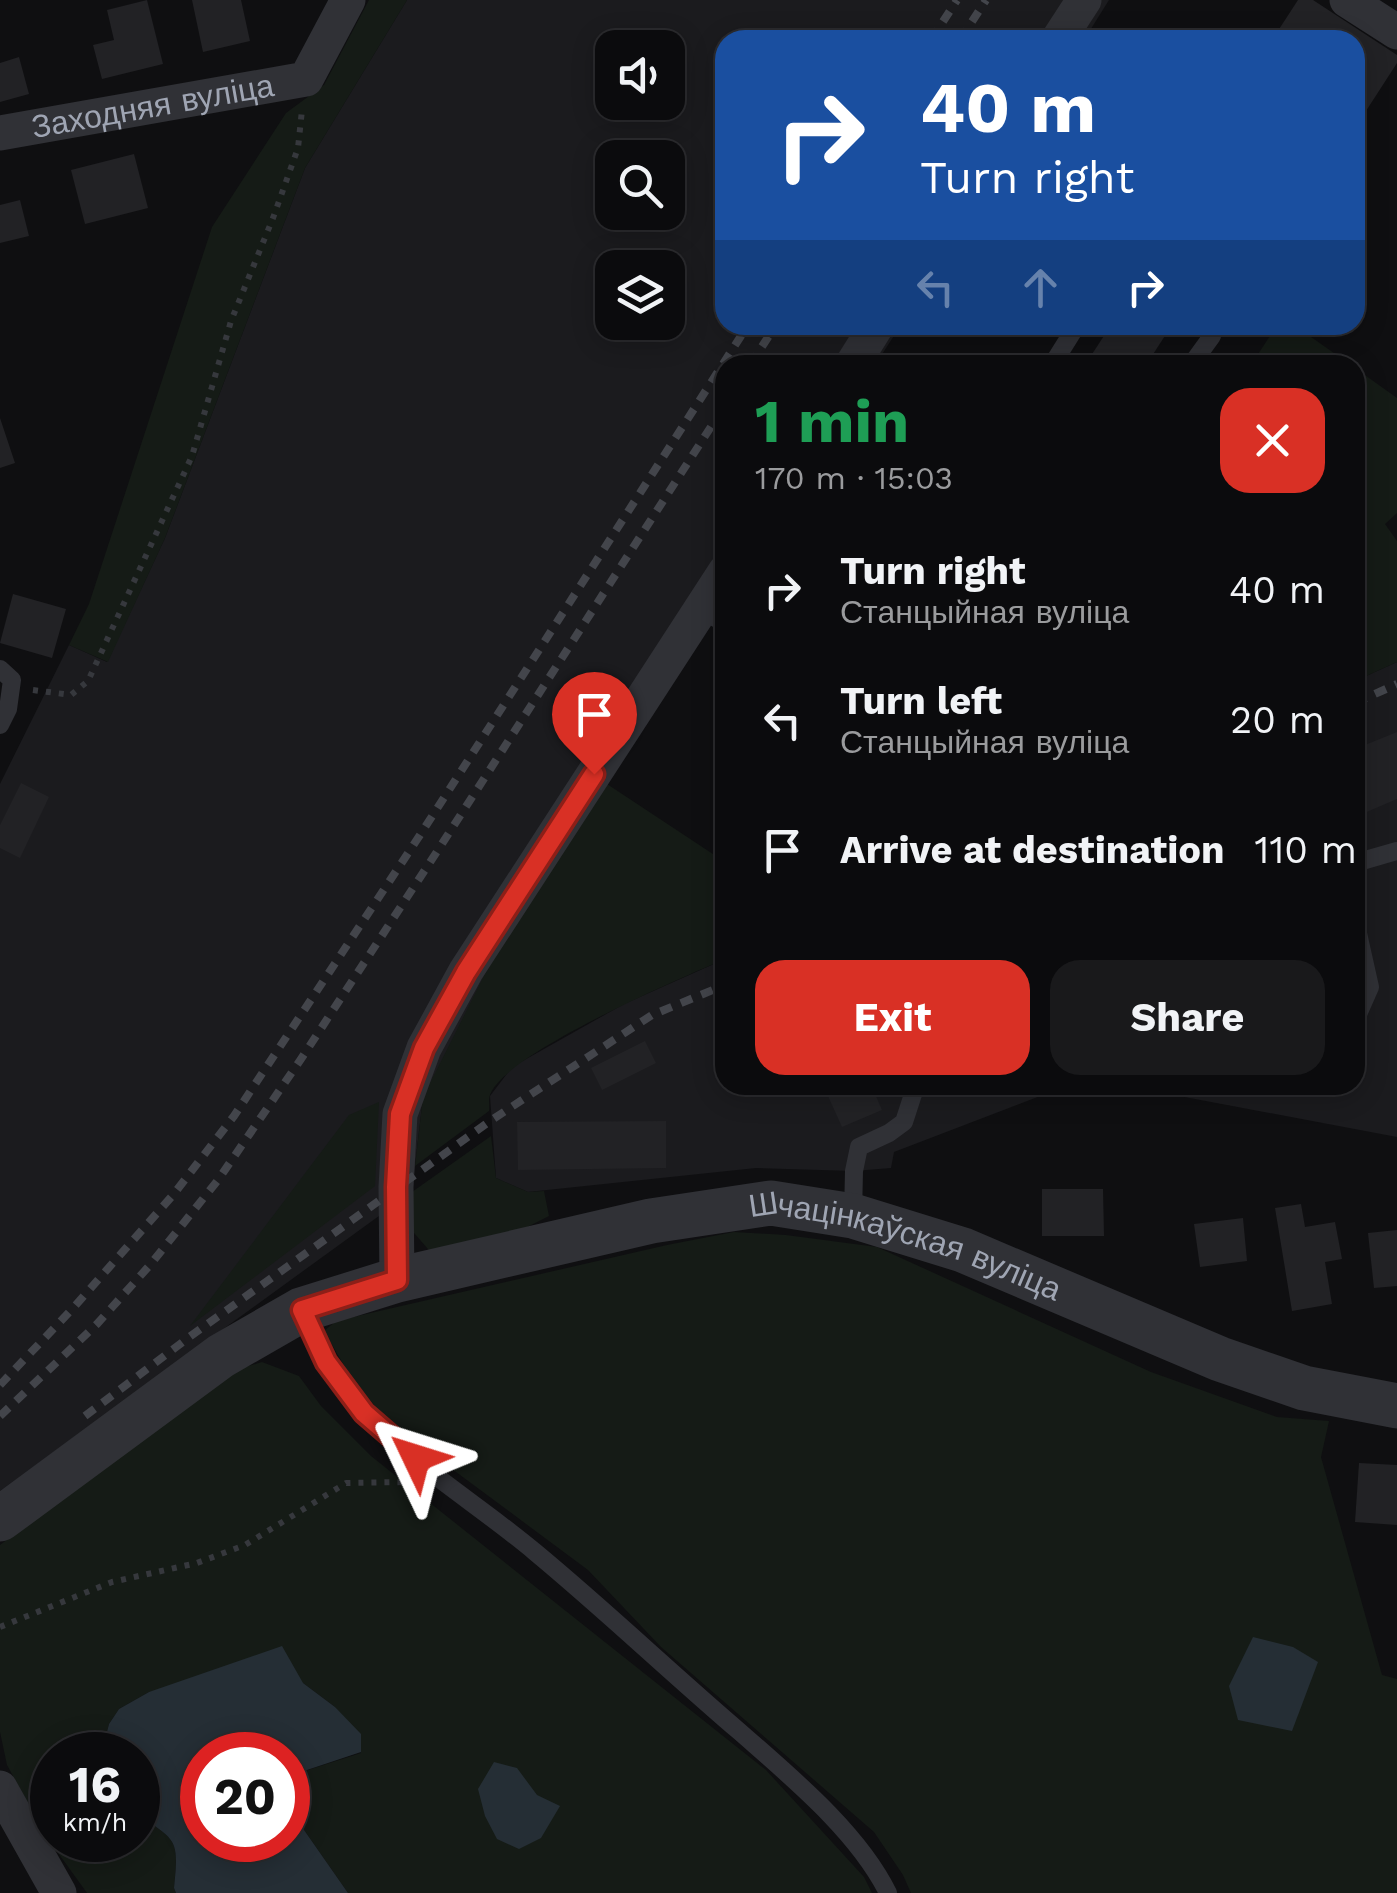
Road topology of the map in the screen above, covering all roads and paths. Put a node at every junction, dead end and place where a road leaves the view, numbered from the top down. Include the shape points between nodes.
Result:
1 (348, 0) edge
2 (1084, 0) edge
3 (1347, 0) edge
4 (1064, 30) edge
5 (1397, 32) edge
6 (306, 80) junction
7 (0, 133) edge
8 (713, 617) edge
9 (0, 669) edge
10 (11, 688) junction
11 (0, 725) edge
12 (1397, 851) edge
13 (1365, 860) edge
14 (1365, 965) edge
15 (1365, 998) edge
16 (913, 1095) edge
17 (854, 1216) junction
18 (397, 1280) junction
19 (302, 1310) junction
20 (1397, 1406) edge
21 (442, 1481) junction
22 (0, 1519) edge
23 (0, 1627) edge
24 (0, 1788) edge
25 (59, 1893) edge
26 (888, 1893) edge

1 - 6 street
2 - 4 street
3 - 5 street
6 - 7 street, Заходняя вуліца
6 - 10 path via 298,148 231,321 192,456 88,682 71,695
8 - 18 street via 466,972 424,1048 400,1114
9 - 10 lane
10 - 11 lane
12 - 13 lane
14 - 15 lane
16 - 17 lane via 904,1122 859,1147
17 - 18 street, Шчацінкаўская вуліца via 771,1203 650,1221
17 - 20 street, Шчацінкаўская вуліца via 963,1250 1220,1359 1304,1388
18 - 19 street, Шчацінкаўская вуліца
19 - 21 lane via 326,1362 364,1413
19 - 22 street, Шчацінкаўская вуліца via 221,1356
21 - 23 path via 346,1482 245,1545 112,1582
21 - 26 lane via 562,1574 792,1778 858,1847
24 - 25 street

